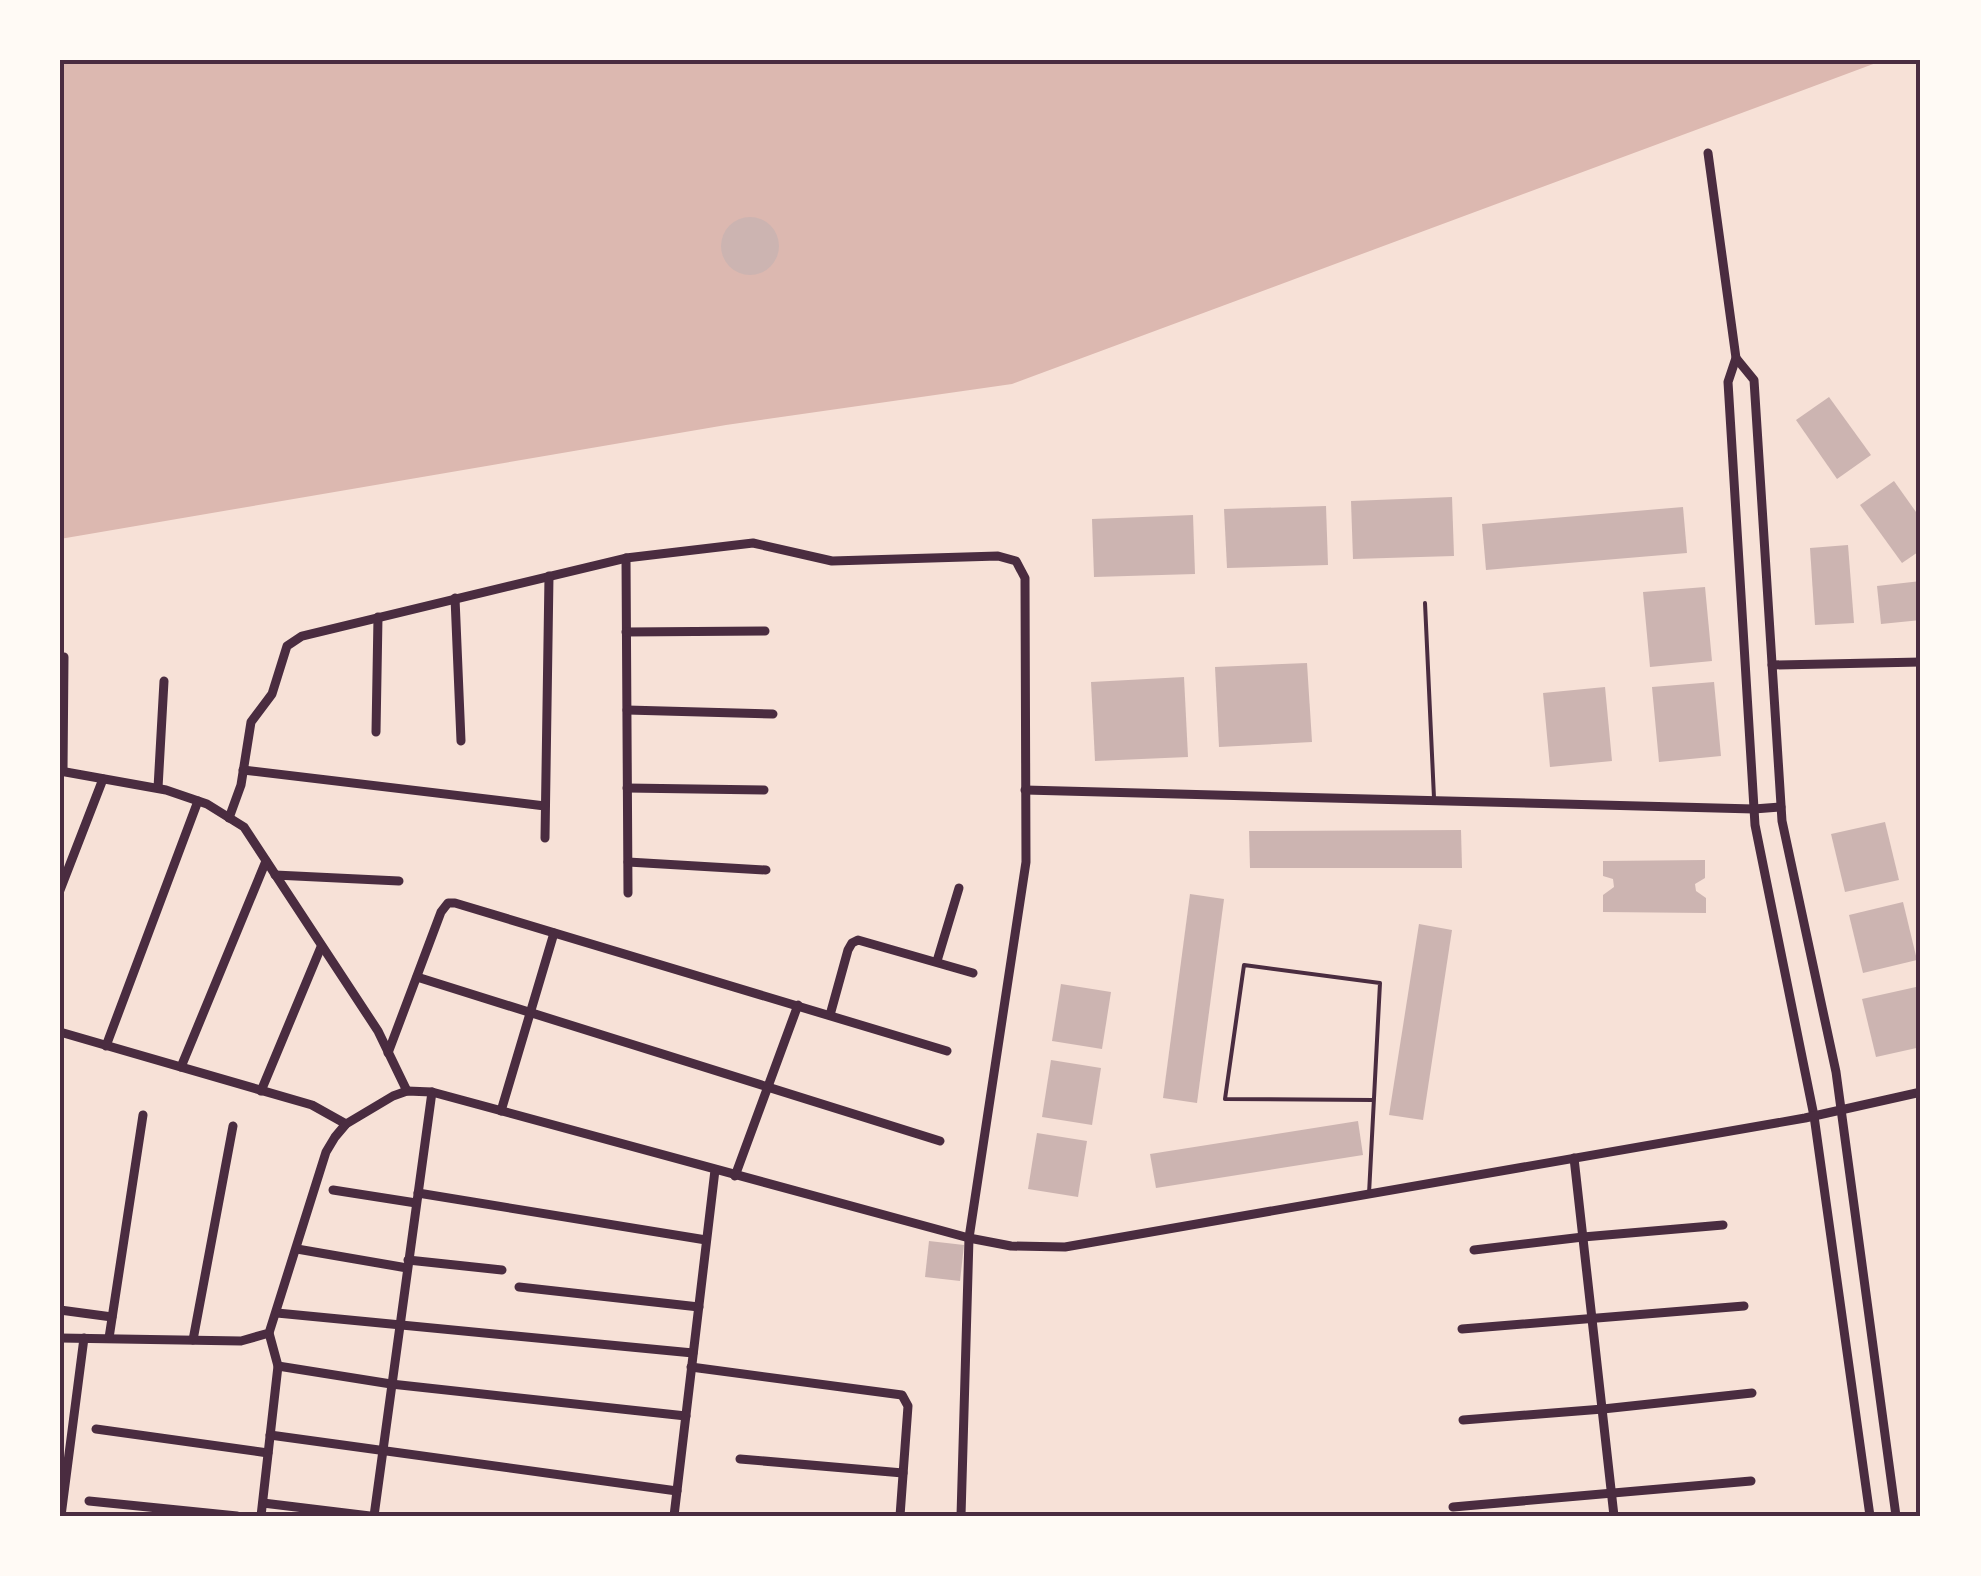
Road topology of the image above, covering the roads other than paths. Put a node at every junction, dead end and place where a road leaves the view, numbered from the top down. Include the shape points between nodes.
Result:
1 (1708, 152) dead end
2 (1736, 358) junction
3 (626, 558) junction
4 (549, 576) junction
5 (455, 598) junction
6 (1425, 603) dead end
7 (378, 617) junction
8 (765, 631) dead end
9 (626, 632) junction
10 (64, 658) dead end
11 (1921, 662) edge
12 (1772, 665) junction
13 (164, 681) dead end
14 (627, 710) junction
15 (773, 714) dead end
16 (376, 732) dead end
17 (461, 742) dead end
18 (244, 770) junction
19 (61, 771) edge
20 (103, 778) junction
21 (158, 788) junction
22 (627, 788) junction
23 (764, 790) dead end
24 (1025, 790) junction
25 (1434, 800) junction
26 (198, 801) junction
27 (545, 806) junction
28 (1781, 807) junction
29 (1754, 809) junction
30 (229, 818) junction
31 (545, 838) dead end
32 (266, 860) junction
33 (628, 862) junction
34 (766, 870) dead end
35 (275, 875) junction
36 (399, 881) dead end
37 (959, 888) dead end
38 (60, 890) edge
39 (628, 893) dead end
40 (554, 932) junction
41 (322, 947) junction
42 (937, 962) junction
43 (973, 973) dead end
44 (417, 976) junction
45 (798, 1005) junction
46 (530, 1012) junction
47 (830, 1015) junction
48 (60, 1032) edge
49 (106, 1046) junction
50 (947, 1052) dead end
51 (388, 1053) junction
52 (181, 1067) junction
53 (770, 1087) junction
54 (261, 1091) junction
55 (407, 1091) junction
56 (432, 1092) junction
57 (1921, 1092) edge
58 (1374, 1100) dead end
59 (1840, 1110) junction
60 (501, 1111) junction
61 (143, 1115) dead end
62 (1814, 1116) junction
63 (346, 1124) junction
64 (233, 1126) dead end
65 (940, 1141) dead end
66 (1574, 1158) junction
67 (714, 1170) junction
68 (736, 1176) junction
69 (333, 1190) dead end
70 (1369, 1194) junction
71 (417, 1198) junction
72 (1723, 1225) dead end
73 (1583, 1237) junction
74 (969, 1238) junction
75 (706, 1240) junction
76 (297, 1249) junction
77 (1474, 1250) dead end
78 (408, 1264) junction
79 (502, 1270) dead end
80 (520, 1287) dead end
81 (1744, 1306) dead end
82 (698, 1307) junction
83 (60, 1310) edge
84 (277, 1313) junction
85 (112, 1317) junction
86 (1591, 1320) junction
87 (399, 1324) junction
88 (1462, 1330) dead end
89 (269, 1333) junction
90 (60, 1338) edge
91 (84, 1338) junction
92 (109, 1338) junction
93 (193, 1340) junction
94 (693, 1353) junction
95 (278, 1366) junction
96 (692, 1367) junction
97 (391, 1384) junction
98 (1752, 1393) dead end
99 (1603, 1409) junction
100 (686, 1416) junction
101 (1463, 1420) dead end
102 (96, 1429) dead end
103 (270, 1435) junction
104 (65, 1444) edge
105 (383, 1451) junction
106 (268, 1452) junction
107 (740, 1459) dead end
108 (903, 1473) junction
109 (1751, 1481) dead end
110 (677, 1491) junction
111 (1612, 1492) junction
112 (89, 1501) dead end
113 (263, 1503) junction
114 (1453, 1507) dead end
115 (61, 1516) edge
116 (236, 1516) edge
117 (262, 1516) edge
118 (372, 1516) edge
119 (674, 1516) edge
120 (900, 1516) edge
121 (962, 1516) edge
122 (1614, 1516) edge
123 (1870, 1516) edge
124 (1896, 1516) edge

1 - 2 street
2 - 12 street via 1754,380
2 - 29 street via 1728,382
3 - 4 street
3 - 9 street
3 - 24 street via 753,543 832,561 1016,561 1025,578
4 - 5 street
4 - 27 street
5 - 7 street
5 - 17 street
6 - 25 lane
7 - 16 street
7 - 18 street via 287,646 272,694 250,722
8 - 9 street
9 - 14 street
10 - 19 street
11 - 12 street
12 - 28 street
13 - 21 street
14 - 15 street
14 - 22 street
18 - 27 street
18 - 30 street
19 - 20 street
20 - 21 street
20 - 38 street
21 - 26 street
22 - 23 street
22 - 33 street
24 - 25 street
24 - 74 street via 1026,862
25 - 29 street
26 - 30 street
26 - 49 street
27 - 31 street
28 - 29 street
28 - 59 street
29 - 62 street
30 - 32 street via 244,827
32 - 35 street
32 - 52 street
33 - 34 street
33 - 39 street
35 - 36 street
35 - 41 street
37 - 42 street
40 - 44 street via 448,903
40 - 45 street
40 - 46 street
41 - 51 street
41 - 54 street
42 - 43 street
42 - 47 street via 858,940 848,950
44 - 46 street
44 - 51 street
45 - 47 street
45 - 53 street
46 - 53 street
46 - 60 street
47 - 50 street
48 - 49 street
49 - 52 street
51 - 55 street
52 - 54 street
53 - 65 street
53 - 68 street
54 - 63 street
55 - 56 street
55 - 63 street
56 - 60 street
56 - 71 street
57 - 59 street
58 - 70 lane via 1224,1099 1244,965 1380,982
59 - 62 street
59 - 124 street
60 - 67 street
61 - 85 street
62 - 66 street
62 - 123 street
63 - 76 street via 326,1152
64 - 93 street
66 - 70 street
66 - 73 street
67 - 68 street
67 - 75 street
68 - 74 street
69 - 71 street
70 - 74 street via 1065,1247
71 - 75 street
71 - 78 street
72 - 73 street
73 - 77 street
73 - 86 street
74 - 121 street
75 - 82 street
76 - 78 street
76 - 84 street
78 - 79 street
78 - 87 street
80 - 82 street
81 - 86 street
82 - 94 street
83 - 85 street
84 - 87 street
84 - 89 street
85 - 92 street
86 - 88 street
86 - 99 street
87 - 94 street
87 - 97 street
89 - 93 street via 241,1341
89 - 95 street
90 - 91 street
91 - 92 street
91 - 104 street
92 - 93 street
94 - 96 street
95 - 97 street
95 - 103 street
96 - 100 street
96 - 108 street via 902,1395 908,1406
97 - 100 street
97 - 105 street
98 - 99 street
99 - 101 street
99 - 111 street
100 - 110 street
102 - 106 street
103 - 105 street
103 - 106 street
104 - 115 street
105 - 110 street
105 - 118 street
106 - 113 street
107 - 108 street
108 - 120 street
109 - 111 street
110 - 119 street
111 - 114 street
111 - 122 street
112 - 116 street
113 - 117 street
113 - 118 street

